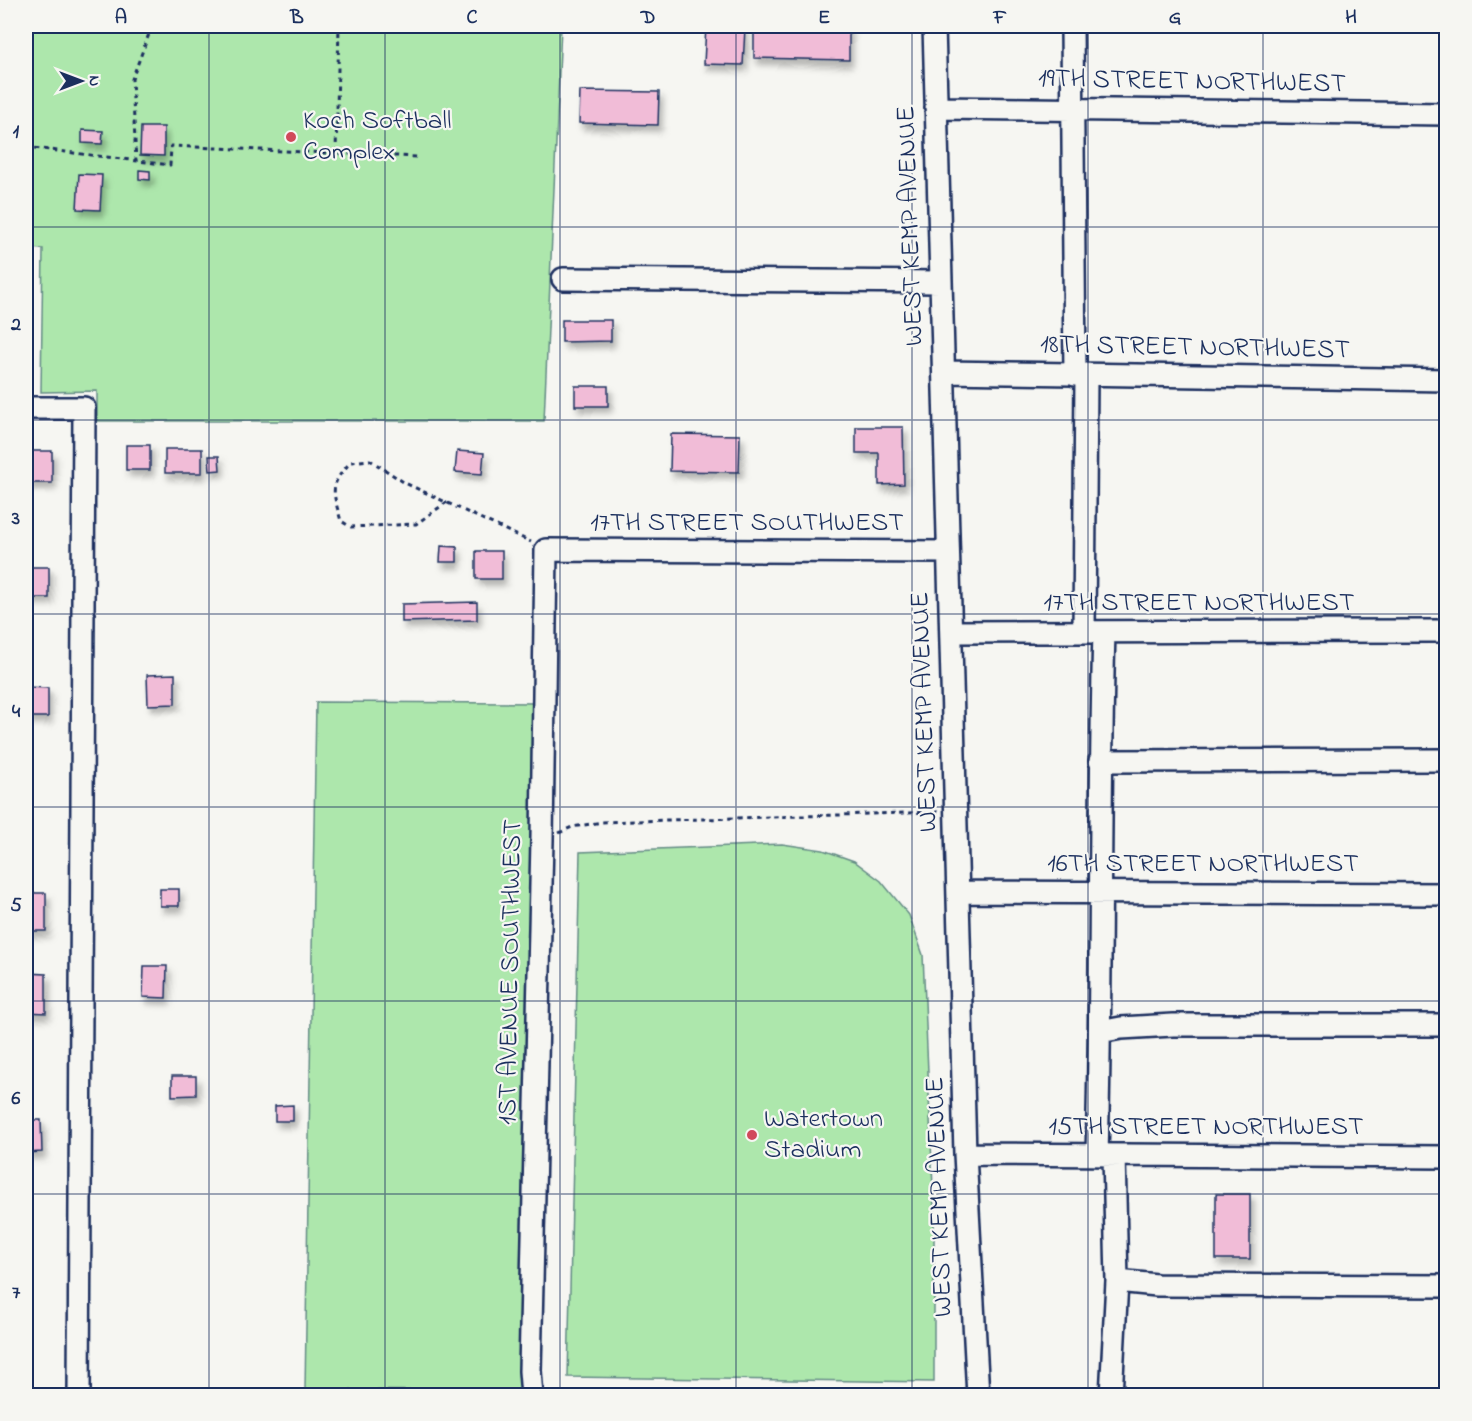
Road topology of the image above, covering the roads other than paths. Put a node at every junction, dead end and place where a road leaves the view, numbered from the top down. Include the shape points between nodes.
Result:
1 (934, 26) edge
2 (1072, 26) edge
3 (936, 108) junction
4 (1074, 109) junction
5 (1446, 114) edge
6 (563, 279) dead end
7 (941, 282) junction
8 (944, 372) junction
9 (1081, 375) junction
10 (1446, 380) edge
11 (26, 408) edge
12 (546, 550) joint
13 (948, 552) junction
14 (1446, 631) edge
15 (952, 632) junction
16 (1094, 632) junction
17 (1446, 760) edge
18 (1100, 761) junction
19 (960, 892) junction
20 (1099, 892) junction
21 (1446, 894) edge
22 (1446, 1026) edge
23 (1100, 1032) junction
24 (965, 1154) junction
25 (1106, 1155) junction
26 (1446, 1157) edge
27 (1117, 1281) junction
28 (1446, 1286) edge
29 (79, 1395) edge
30 (532, 1395) edge
31 (978, 1395) edge
32 (1111, 1395) edge

1 - 3 street, WEST KEMP AVENUE
2 - 4 street
3 - 4 street, 19TH STREET NORTHWEST
3 - 7 street, WEST KEMP AVENUE
4 - 5 street, 19TH STREET NORTHWEST
4 - 9 street
6 - 7 street
7 - 8 street, WEST KEMP AVENUE
8 - 9 street, 18TH STREET NORTHWEST
8 - 13 street, WEST KEMP AVENUE
9 - 10 street, 18TH STREET NORTHWEST
9 - 16 street
11 - 29 street via 84,408
12 - 13 street, 17TH STREET SOUTHWEST
12 - 30 street, 1ST AVENUE SOUTHWEST
13 - 15 street, WEST KEMP AVENUE
14 - 16 street, 17TH STREET NORTHWEST
15 - 16 street, 17TH STREET NORTHWEST
15 - 19 street, WEST KEMP AVENUE
16 - 18 street
17 - 18 street
18 - 20 street
19 - 20 street, 16TH STREET NORTHWEST
19 - 24 street, WEST KEMP AVENUE
20 - 21 street, 16TH STREET NORTHWEST
20 - 23 street
22 - 23 street via 1173,1026
23 - 25 street
24 - 25 street, 15TH STREET NORTHWEST
24 - 31 street, WEST KEMP AVENUE
25 - 26 street, 15TH STREET NORTHWEST
25 - 27 street
27 - 28 street via 1157,1285
27 - 32 street

